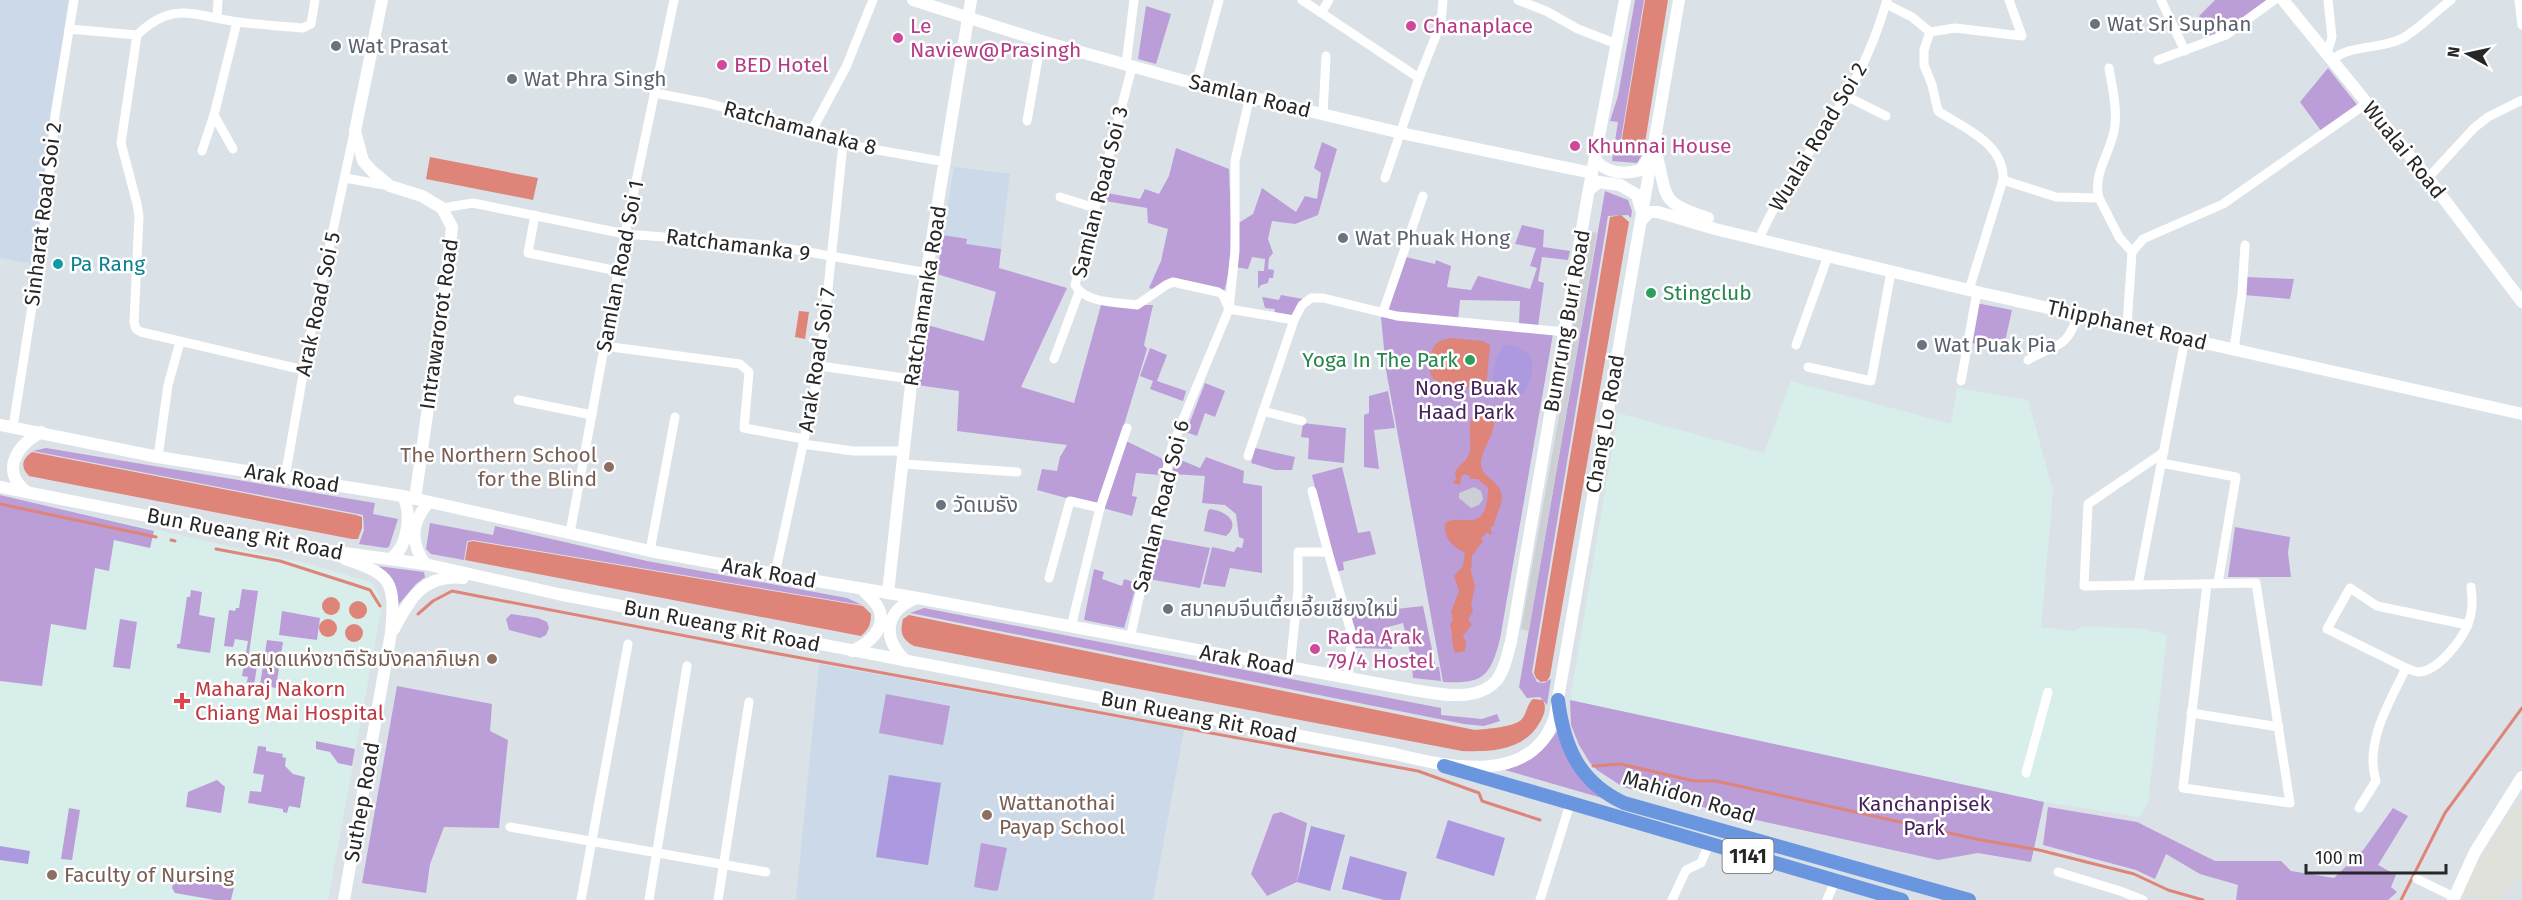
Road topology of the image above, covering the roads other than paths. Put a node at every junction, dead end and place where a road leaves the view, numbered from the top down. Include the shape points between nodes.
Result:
1 (74, 0) edge
2 (218, 0) edge
3 (315, 0) edge
4 (382, 0) edge
5 (674, 0) edge
6 (873, 0) edge
7 (913, 0) edge
8 (971, 0) edge
9 (1134, 0) edge
10 (1219, 0) edge
11 (1302, 0) edge
12 (1329, 0) edge
13 (1443, 0) edge
14 (1518, 0) edge
15 (1547, 0) edge
16 (1625, 0) edge
17 (1679, 0) edge
18 (2009, 0) edge
19 (2161, 0) edge
20 (2274, 0) edge
21 (2283, 0) edge
22 (2328, 0) edge
23 (2451, 0) edge
24 (2519, 0) edge
25 (1886, 2) edge
26 (1546, 11) junction
27 (1321, 13) junction
28 (218, 18) junction
29 (969, 18) junction
30 (237, 22) junction
31 (2522, 25) edge
32 (69, 30) junction
33 (1930, 32) junction
34 (136, 35) junction
35 (1041, 41) junction
36 (1617, 44) junction
37 (2185, 51) junction
38 (1326, 56) dead end
39 (2329, 57) junction
40 (2158, 60) dead end
41 (1129, 66) junction
42 (2109, 68) dead end
43 (1419, 78) junction
44 (1196, 84) junction
45 (655, 93) junction
46 (1250, 96) junction
47 (1846, 96) junction
48 (2522, 100) edge
49 (2367, 103) junction
50 (1323, 114) junction
51 (214, 115) junction
52 (1886, 116) dead end
53 (1027, 121) dead end
54 (355, 131) junction
55 (1401, 133) junction
56 (810, 134) junction
57 (843, 144) junction
58 (1655, 146) junction
59 (232, 149) dead end
60 (202, 151) dead end
61 (1595, 160) junction
62 (946, 162) junction
63 (1592, 173) junction
64 (345, 178) junction
65 (1385, 178) dead end
66 (2428, 178) junction
67 (2003, 180) junction
68 (390, 186) junction
69 (1590, 189) junction
70 (1423, 196) dead end
71 (1060, 197) dead end
72 (2099, 198) junction
73 (442, 208) junction
74 (1095, 208) junction
75 (535, 215) junction
76 (1641, 221) junction
77 (1732, 232) junction
78 (625, 234) junction
79 (1759, 239) junction
80 (2246, 245) dead end
81 (2132, 252) junction
82 (1828, 256) junction
83 (832, 257) junction
84 (618, 271) junction
85 (1891, 272) junction
86 (928, 273) junction
87 (1973, 291) junction
88 (1079, 292) junction
89 (2522, 302) edge
90 (1229, 309) junction
91 (1383, 312) junction
92 (2078, 314) junction
93 (1294, 320) junction
94 (2127, 325) junction
95 (1565, 332) junction
96 (2185, 339) junction
97 (180, 342) junction
98 (1796, 345) dead end
99 (604, 346) junction
100 (2234, 349) junction
101 (1054, 360) dead end
102 (2028, 360) dead end
103 (820, 366) junction
104 (1808, 367) dead end
105 (304, 370) junction
106 (911, 379) junction
107 (1961, 381) dead end
108 (518, 400) dead end
109 (1263, 411) junction
110 (2522, 414) edge
111 (592, 415) junction
112 (675, 417) dead end
113 (1302, 421) dead end
114 (6, 426) edge
115 (1127, 428) dead end
116 (41, 432) junction
117 (804, 441) junction
118 (905, 451) junction
119 (2164, 452) junction
120 (1248, 456) dead end
121 (158, 457) junction
122 (2161, 463) junction
123 (904, 464) junction
124 (1017, 472) dead end
125 (285, 477) junction
126 (0, 487) edge
127 (1312, 491) dead end
128 (28, 493) junction
129 (409, 498) junction
130 (428, 503) junction
131 (1100, 508) junction
132 (570, 533) junction
133 (315, 549) junction
134 (650, 550) junction
135 (1328, 552) junction
136 (390, 560) junction
137 (425, 564) junction
138 (775, 574) junction
139 (1049, 578) dead end
140 (491, 581) junction
141 (2218, 583) junction
142 (2206, 584) junction
143 (2138, 585) junction
144 (2471, 587) dead end
145 (863, 590) junction
146 (888, 594) junction
147 (918, 598) junction
148 (2468, 625) junction
149 (1071, 627) junction
150 (391, 633) junction
151 (1130, 639) junction
152 (1511, 642) joint
153 (628, 644) dead end
154 (852, 651) junction
155 (906, 661) junction
156 (687, 666) dead end
157 (1290, 668) junction
158 (2406, 668) junction
159 (1348, 678) junction
160 (2048, 693) dead end
161 (1558, 700) junction
162 (749, 702) dead end
163 (2191, 713) junction
164 (2278, 727) junction
165 (1444, 766) junction
166 (2026, 773) dead end
167 (2522, 777) edge
168 (1570, 804) junction
169 (2359, 808) dead end
170 (510, 827) dead end
171 (590, 841) junction
172 (1709, 844) junction
173 (657, 854) junction
174 (724, 865) junction
175 (766, 872) dead end
176 (2058, 872) dead end
177 (2417, 879) dead end
178 (1835, 881) junction
179 (2453, 898) edge
180 (344, 900) edge
181 (580, 900) edge
182 (649, 900) edge
183 (718, 900) edge
184 (1540, 900) edge
185 (1672, 900) edge
186 (1827, 900) edge
187 (1902, 900) edge
188 (1969, 900) edge
189 (2143, 900) edge

1 - 32 street, Sinharat Road Soi 2
2 - 28 street
3 - 30 street via 311,24 303,28
4 - 54 main road, Intrawarorot Road
5 - 45 street, Samlan Road Soi 1
6 - 56 street via 846,67
7 - 29 main road, Samlan Road
8 - 29 main road, Ratchamanka Road
9 - 41 street, Samlan Road Soi 3
10 - 44 street
11 - 27 street
12 - 27 street
13 - 43 street via 1441,22
14 - 26 street
15 - 26 street
16 - 36 main road, Bumrung Buri Road
17 - 58 main road, Chang Lo Road
18 - 33 street via 2022,36 1955,28
19 - 37 street
20 - 37 street via 2226,35
21 - 39 main road, Wualai Road
22 - 39 street via 2332,37
23 - 39 street via 2404,37 2383,46
24 - 31 street
25 - 33 street
25 - 47 street, Wualai Road Soi 2 via 1868,55
26 - 36 street
27 - 43 street
28 - 30 street
28 - 34 street via 186,11 168,12 150,20
29 - 35 main road, Samlan Road
29 - 62 main road, Ratchamanka Road
30 - 51 street
32 - 34 street
32 - 114 street, Sinharat Road Soi 2 via 55,115 44,230
33 - 67 street via 1924,65 1938,111 1982,139 2004,168
34 - 97 street via 120,143 139,216 134,322 141,332
35 - 41 main road, Samlan Road
35 - 53 street
36 - 61 main road, Bumrung Buri Road
37 - 40 street
38 - 50 street
39 - 49 main road, Wualai Road
41 - 44 main road, Samlan Road
41 - 74 street, Samlan Road Soi 3
42 - 72 street via 2115,127 2096,187
43 - 55 street
44 - 46 main road, Samlan Road
45 - 56 street, Ratchamanaka 8 via 718,106
45 - 78 street, Samlan Road Soi 1
46 - 50 main road, Samlan Road
46 - 90 street, Samlan Road Soi 6 via 1235,161 1235,251
47 - 52 street
47 - 79 street, Wualai Road Soi 2 via 1777,203
48 - 66 street via 2474,128
49 - 66 main road, Wualai Road
49 - 81 street via 2223,204 2143,239
50 - 55 main road, Samlan Road
51 - 59 street
51 - 60 street
54 - 64 street, Arak Road Soi 5
54 - 68 main road, Intrawarorot Road via 363,161
55 - 63 main road, Samlan Road
55 - 65 street
56 - 57 street, Ratchamanaka 8
57 - 62 street, Ratchamanaka 8
57 - 83 street, Arak Road Soi 7
58 - 61 main road via 1641,170 1630,173 1607,170
58 - 76 main road, Chang Lo Road
58 - 77 main road, Thipphanet Road via 1671,202 1717,221
61 - 63 main road, Bumrung Buri Road
62 - 86 main road, Ratchamanka Road
63 - 69 main road, Bumrung Buri Road
64 - 68 street, Intrawarorot Road
64 - 105 street, Arak Road Soi 5
66 - 89 main road, Wualai Road
67 - 72 street via 2056,196
67 - 87 street
68 - 73 main road, Intrawarorot Road via 422,196
69 - 76 main road via 1605,182 1629,189 1641,205
69 - 95 main road, Bumrung Buri Road
70 - 91 street
71 - 74 street
72 - 81 street via 2119,237
73 - 75 street, Ratchamanka 9 via 473,203
73 - 129 main road, Intrawarorot Road via 452,226 451,238
74 - 88 street, Samlan Road Soi 3 via 1075,285
75 - 78 street, Ratchamanka 9
75 - 84 street via 528,253
76 - 77 main road, Thipphanet Road via 1649,212 1658,212
76 - 161 main road, Chang Lo Road
77 - 79 main road, Thipphanet Road
78 - 83 street, Ratchamanka 9 via 768,245
78 - 84 street, Samlan Road Soi 1
79 - 82 main road, Thipphanet Road
80 - 100 street
81 - 94 street
82 - 85 main road, Thipphanet Road
82 - 98 street
83 - 86 street, Ratchamanka 9
83 - 103 street, Arak Road Soi 7
84 - 99 street, Samlan Road Soi 1
85 - 87 main road, Thipphanet Road
85 - 104 street via 1871,381
86 - 106 main road, Ratchamanka Road
87 - 92 main road, Thipphanet Road
87 - 107 street
88 - 90 street, Samlan Road Soi 3 via 1137,305 1173,282 1218,292
88 - 101 street
90 - 93 street
90 - 151 street, Samlan Road Soi 6 via 1172,446
91 - 93 street via 1311,297
91 - 95 street via 1427,320
92 - 94 main road, Thipphanet Road
92 - 102 street via 2073,330 2058,348
93 - 109 street
94 - 96 main road, Thipphanet Road
95 - 152 main road, Bumrung Buri Road
96 - 100 main road, Thipphanet Road
96 - 119 street
97 - 105 street
97 - 121 street via 168,385
99 - 111 street, Samlan Road Soi 1
99 - 117 street via 740,364 749,372 744,428
100 - 110 main road, Thipphanet Road
103 - 106 street
103 - 117 street, Arak Road Soi 7
105 - 125 street, Arak Road Soi 5
106 - 118 main road, Ratchamanka Road
108 - 111 street
109 - 113 street
109 - 120 street
111 - 132 street, Samlan Road Soi 1
112 - 134 street
114 - 116 main road, Arak Road
115 - 131 street
116 - 121 main road, Arak Road
116 - 128 main road via 21,445 12,460 13,478
117 - 118 street via 853,451
117 - 138 street, Arak Road Soi 7
118 - 123 main road, Ratchamanka Road
119 - 122 street
119 - 143 street via 2088,504 2084,586
121 - 125 main road, Arak Road
122 - 141 street via 2236,477
122 - 143 street
123 - 124 street
123 - 146 main road, Ratchamanka Road
125 - 129 main road, Arak Road
126 - 128 main road, Bun Rueang Rit Road
127 - 135 street
128 - 133 main road, Bun Rueang Rit Road
129 - 130 main road, Arak Road
129 - 136 main road, Intrawarorot Road via 402,548
130 - 132 main road, Arak Road
130 - 137 main road via 419,514 413,542
131 - 139 street via 1070,501
131 - 149 street
132 - 134 main road, Arak Road
133 - 136 main road, Bun Rueang Rit Road
133 - 150 main road, Suthep Road via 369,567 381,575 390,585 394,600
134 - 138 main road, Arak Road
135 - 157 street via 1298,552
135 - 159 street via 1352,635
136 - 137 main road, Bun Rueang Rit Road
137 - 140 main road, Bun Rueang Rit Road
138 - 145 main road, Arak Road
140 - 150 main road, Suthep Road via 452,577 432,582 409,600
140 - 154 main road, Bun Rueang Rit Road
141 - 142 street
141 - 164 street via 2256,583
142 - 143 street
142 - 163 street
144 - 148 street via 2474,601
145 - 146 main road, Arak Road
145 - 154 main road via 879,609 880,619 871,640
146 - 147 main road, Arak Road
147 - 149 main road, Arak Road
147 - 155 main road via 897,609 891,620 891,643
148 - 158 street via 2436,665 2419,672
148 - 158 street via 2377,606 2350,588 2327,629
149 - 151 main road, Arak Road
150 - 180 main road, Suthep Road
151 - 157 main road, Arak Road
152 - 159 main road, Arak Road via 1495,681 1470,693 1442,694
153 - 171 street
154 - 155 main road, Bun Rueang Rit Road
155 - 165 main road, Bun Rueang Rit Road
156 - 173 street
157 - 159 main road, Arak Road
158 - 169 street via 2378,730 2373,754 2376,781
160 - 166 street
161 - 165 main road, Chang Lo Road via 1551,728 1527,754 1492,767
161 - 188 main road, Mahidon Road / 1141 via 1565,740 1575,760 1605,794
162 - 174 street
163 - 164 street
163 - 164 street via 2183,788 2290,803
165 - 168 main road, Mahidon Road
167 - 179 main road via 2475,852
168 - 172 main road, Mahidon Road / 1141
168 - 184 street
170 - 171 street
171 - 173 street
171 - 181 street
172 - 178 main road, Mahidon Road / 1141
172 - 185 street via 1701,863 1686,870
173 - 174 street
173 - 182 street
174 - 175 street
174 - 183 street
176 - 189 street
177 - 179 street
178 - 186 street
178 - 187 main road, Mahidon Road / 1141

